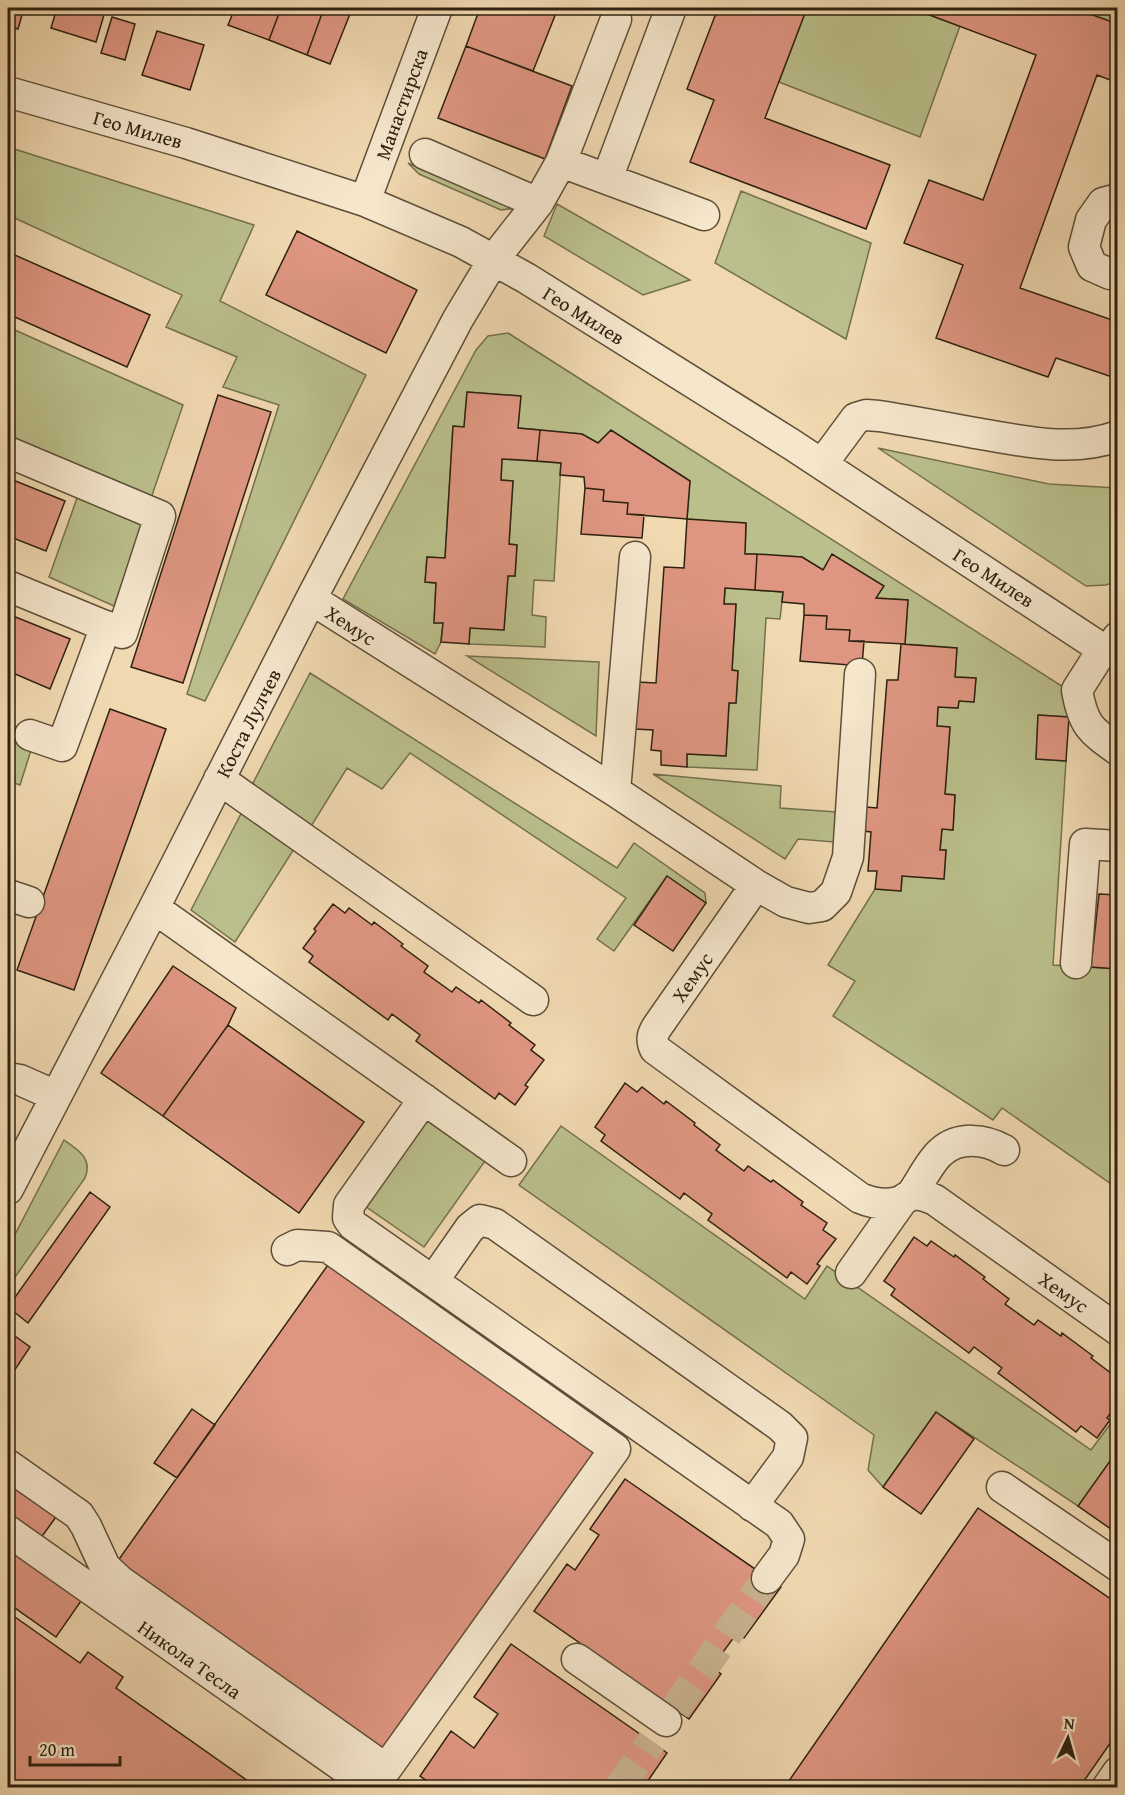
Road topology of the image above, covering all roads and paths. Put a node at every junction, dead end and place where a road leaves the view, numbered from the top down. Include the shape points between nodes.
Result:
1 (438, 8) edge
2 (670, 8) edge
3 (650, 62) junction
4 (8, 92) edge
5 (425, 154) dead end
6 (561, 162) junction
7 (607, 179) junction
8 (1118, 199) edge
9 (365, 201) junction
10 (538, 203) junction
11 (704, 215) dead end
12 (494, 259) junction
13 (1118, 273) edge
14 (1118, 436) edge
15 (8, 452) edge
16 (822, 464) junction
17 (635, 557) dead end
18 (8, 586) edge
19 (311, 599) junction
20 (106, 626) junction
21 (1109, 646) edge
22 (860, 674) dead end
23 (611, 696) dead end
24 (30, 735) dead end
25 (1118, 750) edge
26 (219, 779) junction
27 (609, 786) junction
28 (1118, 846) edge
29 (756, 885) junction
30 (154, 908) junction
31 (1076, 963) dead end
32 (533, 1000) dead end
33 (8, 1078) edge
34 (56, 1096) junction
35 (424, 1099) junction
36 (1004, 1150) dead end
37 (511, 1161) dead end
38 (8, 1189) edge
39 (906, 1199) junction
40 (287, 1250) dead end
41 (851, 1273) dead end
42 (433, 1281) junction
43 (1118, 1330) edge
44 (647, 1432) junction
45 (8, 1465) edge
46 (1002, 1487) dead end
47 (752, 1506) junction
48 (8, 1531) edge
49 (1118, 1566) edge
50 (767, 1578) tunnel mouth
51 (576, 1659) dead end
52 (664, 1724) dead end
53 (1118, 1772) edge
54 (373, 1788) edge
55 (395, 1788) edge
56 (1107, 1788) edge

1 - 9 street, Манастирска
2 - 3 street
3 - 6 street, Коста Лулчев via 611,32
3 - 7 street
4 - 9 street, Гео Милев via 186,143
5 - 10 street
6 - 7 street
6 - 10 street, Коста Лулчев
7 - 11 street
8 - 13 street via 1103,202 1091,220 1084,247 1092,266 1110,274
9 - 12 street, Гео Милев
10 - 12 street, Коста Лулчев
12 - 16 street, Гео Милев
12 - 19 street, Коста Лулчев via 458,319
14 - 16 street via 1101,442 1040,444 866,415 856,418
15 - 20 street via 160,516 122,633
16 - 21 street, Гео Милев
17 - 27 street
18 - 20 street
19 - 26 street, Коста Лулчев
19 - 27 street, Хемус
20 - 24 street via 62,746
21 - 25 street via 1077,690 1092,732
22 - 29 street via 848,857 836,892 822,906 810,908 786,902
23 - 27 street
26 - 30 street, Коста Лулчев
26 - 32 street
27 - 29 street, Хемус
28 - 31 street via 1085,844
29 - 39 street, Хемус via 652,1035 654,1049 860,1198 873,1203
30 - 34 street, Коста Лулчев
30 - 35 street
33 - 34 street
34 - 38 street, Коста Лулчев
35 - 37 street
35 - 42 street via 349,1205 348,1218
36 - 39 street via 992,1143 953,1144 940,1153
39 - 41 street
39 - 43 street, Хемус via 922,1195 935,1200
40 - 45 street via 297,1245 328,1247 615,1449 386,1769 120,1581 105,1567 79,1515
42 - 44 street
42 - 47 street via 470,1228 480,1220 495,1224 792,1438 788,1457
44 - 47 street
44 - 55 street
46 - 49 street
47 - 50 street via 779,1524 789,1539 784,1555
48 - 54 street, Никола Тесла
51 - 52 street
53 - 56 street

